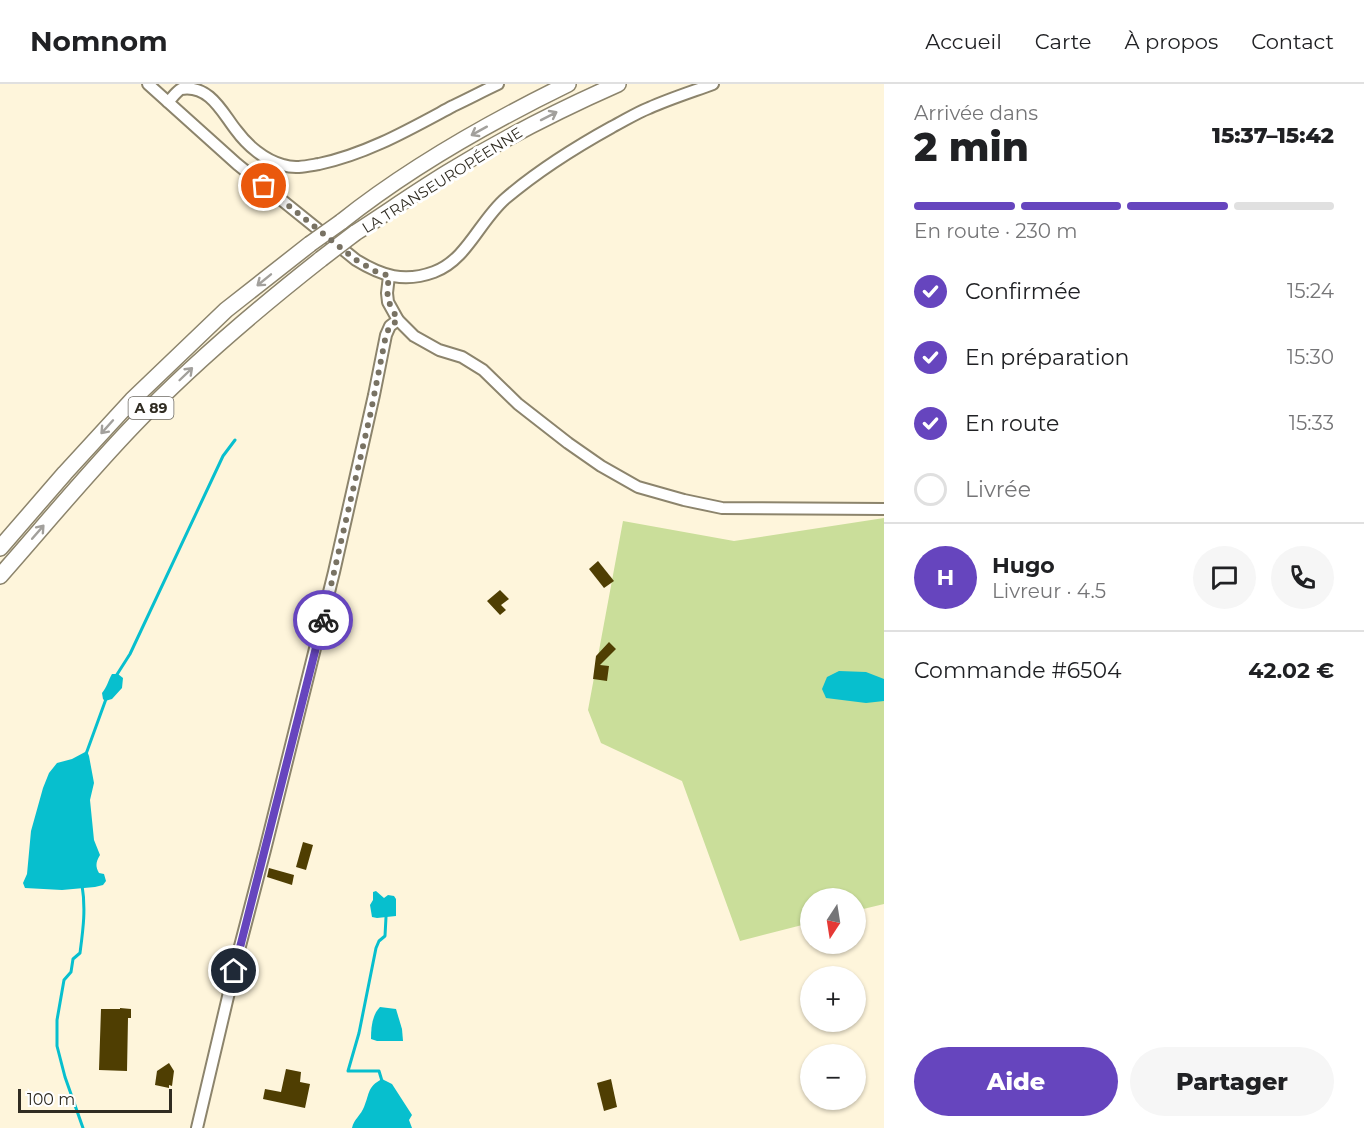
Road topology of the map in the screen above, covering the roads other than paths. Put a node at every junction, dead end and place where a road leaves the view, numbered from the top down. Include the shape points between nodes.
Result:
1 (148, 84) edge
2 (498, 84) edge
3 (568, 84) edge
4 (618, 84) edge
5 (713, 84) edge
6 (168, 102) junction
7 (389, 276) junction
8 (398, 320) junction
9 (884, 509) edge
10 (0, 548) edge
11 (0, 576) edge
12 (197, 1128) edge

1 - 6 street
2 - 6 street via 379,144 332,161 294,167 280,165 257,152 235,129 211,92 202,87 180,89
3 -> 10 highway, LA TRANSEUROPÉENNE / A 89, bridge via 414,170 366,202 226,310 132,400
11 -> 4 highway, LA TRANSEUROPÉENNE / A 89, bridge via 134,426 215,346 274,296 356,233 449,172 525,128
5 - 7 street via 648,108 550,164 504,200 450,264 421,276
6 - 7 street via 237,164 356,260
7 - 8 street via 388,302
8 - 9 street via 414,336 483,370 568,443 638,487 722,508
8 - 12 street via 386,335 322,626

